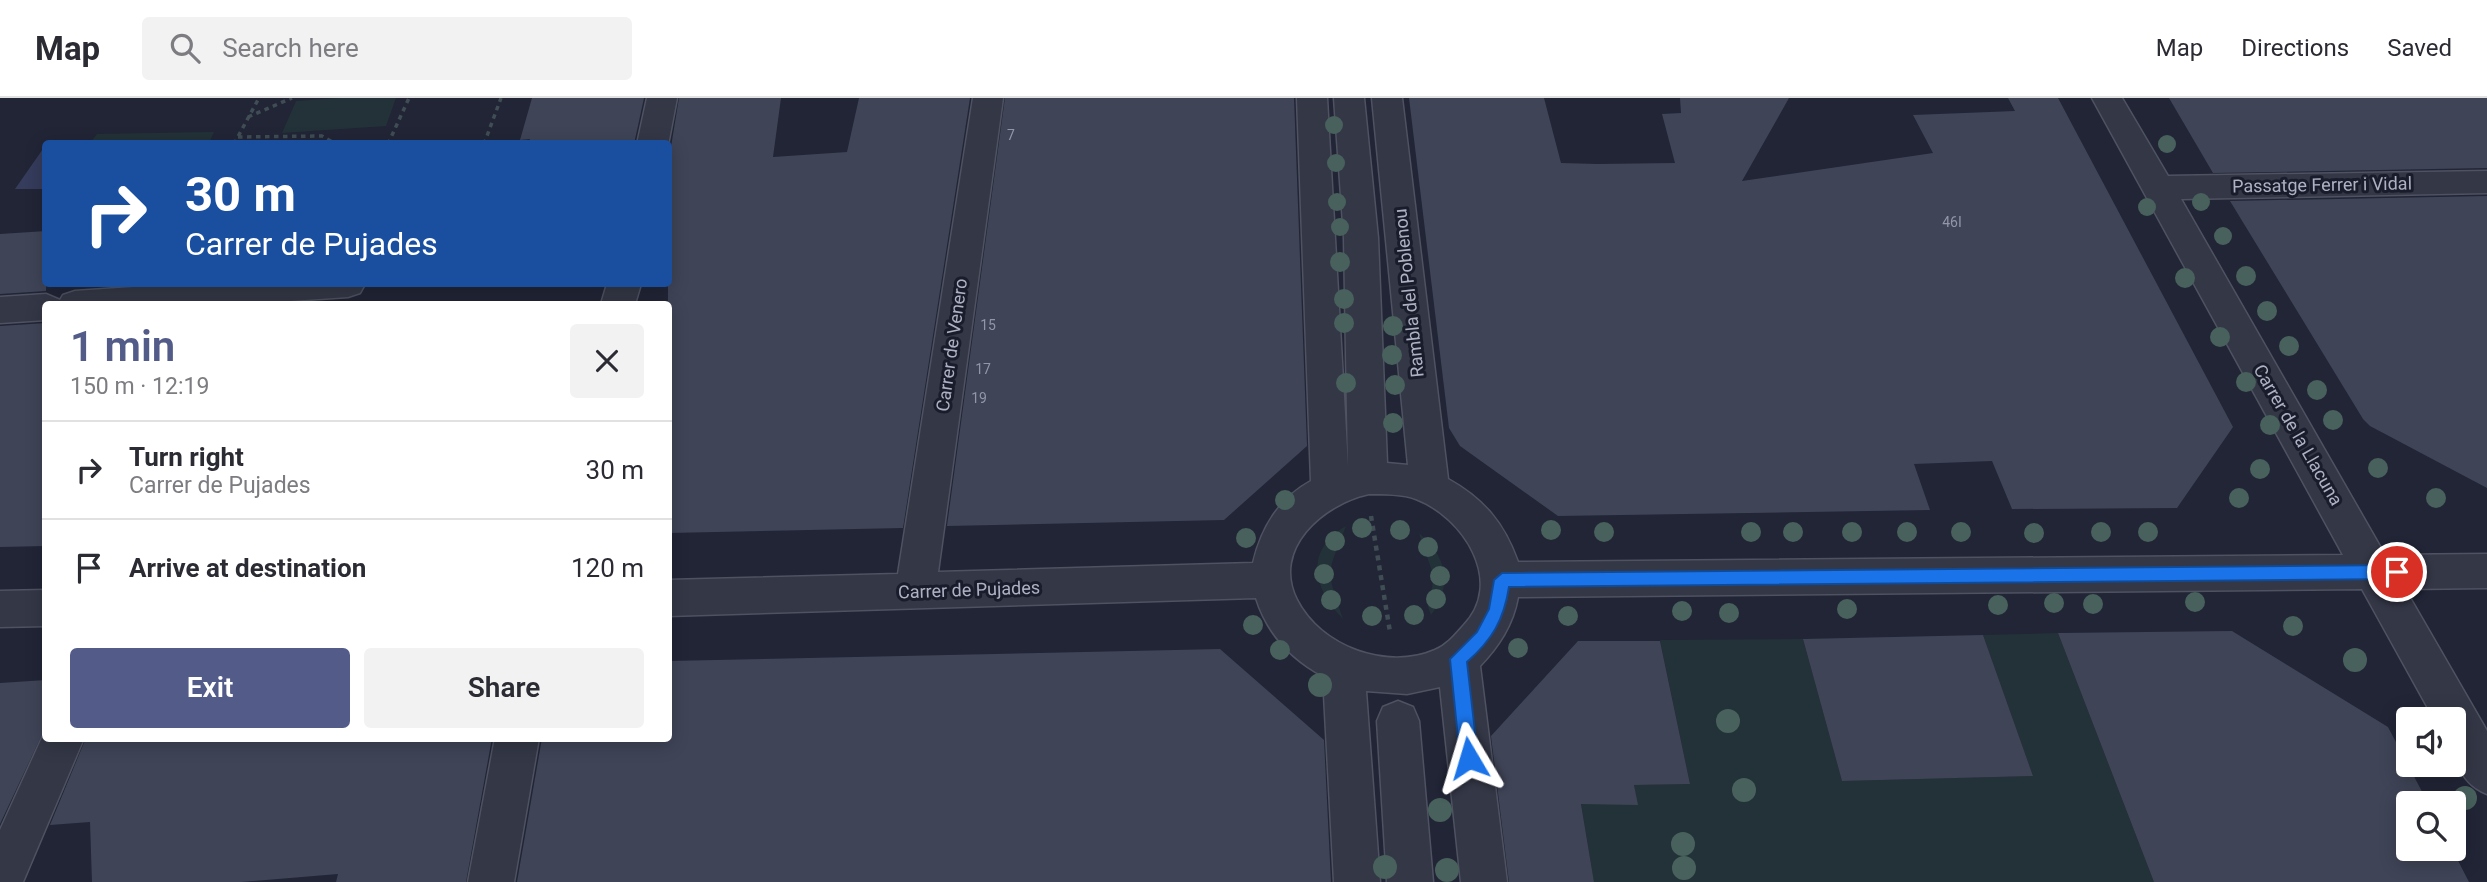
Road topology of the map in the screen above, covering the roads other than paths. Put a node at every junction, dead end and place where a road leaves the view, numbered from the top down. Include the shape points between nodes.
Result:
1 (662, 98) edge
2 (988, 98) edge
3 (1312, 98) edge
4 (1349, 98) edge
5 (1387, 98) edge
6 (2107, 98) edge
7 (654, 140) edge
8 (2487, 182) edge
9 (2157, 188) junction
10 (307, 287) edge
11 (116, 301) edge
12 (42, 307) edge
13 (0, 310) edge
14 (1368, 464) dead end
15 (1330, 488) junction
16 (1430, 488) junction
17 (2487, 570) edge
18 (2375, 572) junction
19 (1270, 580) junction
20 (1502, 580) junction
21 (915, 591) junction
22 (672, 598) edge
23 (42, 608) edge
24 (0, 609) edge
25 (1458, 659) junction
26 (1343, 667) junction
27 (1398, 721) dead end
28 (61, 742) edge
29 (516, 742) edge
30 (2487, 773) edge
31 (0, 882) edge
32 (491, 882) edge
33 (1357, 882) edge
34 (1410, 882) edge
35 (1484, 882) edge

1 - 7 street
2 - 21 street, Carrer de Venero
3 - 15 street
4 - 14 street via 1361,238
5 - 16 street, Rambla del Poblenou
6 - 9 street, Carrer de la Llacuna
8 - 9 street, Passatge Ferrer i Vidal
9 - 18 street, Carrer de la Llacuna
10 - 11 street
12 - 13 street
15 - 16 street via 1369,478 1399,479
15 - 19 street via 1295,512 1275,548
16 - 20 street via 1458,503 1481,525 1496,551
17 - 18 street
18 - 20 street
18 - 30 street, Carrer de la Llacuna
19 - 21 street, Carrer de Pujades
19 - 26 street via 1282,612 1306,644
20 - 25 street via 1497,610 1483,638
21 - 22 street, Carrer de Pujades
23 - 24 street
25 - 26 street via 1426,673 1393,676
25 - 35 street
26 - 33 street
27 - 34 street
28 - 31 street
29 - 32 street

